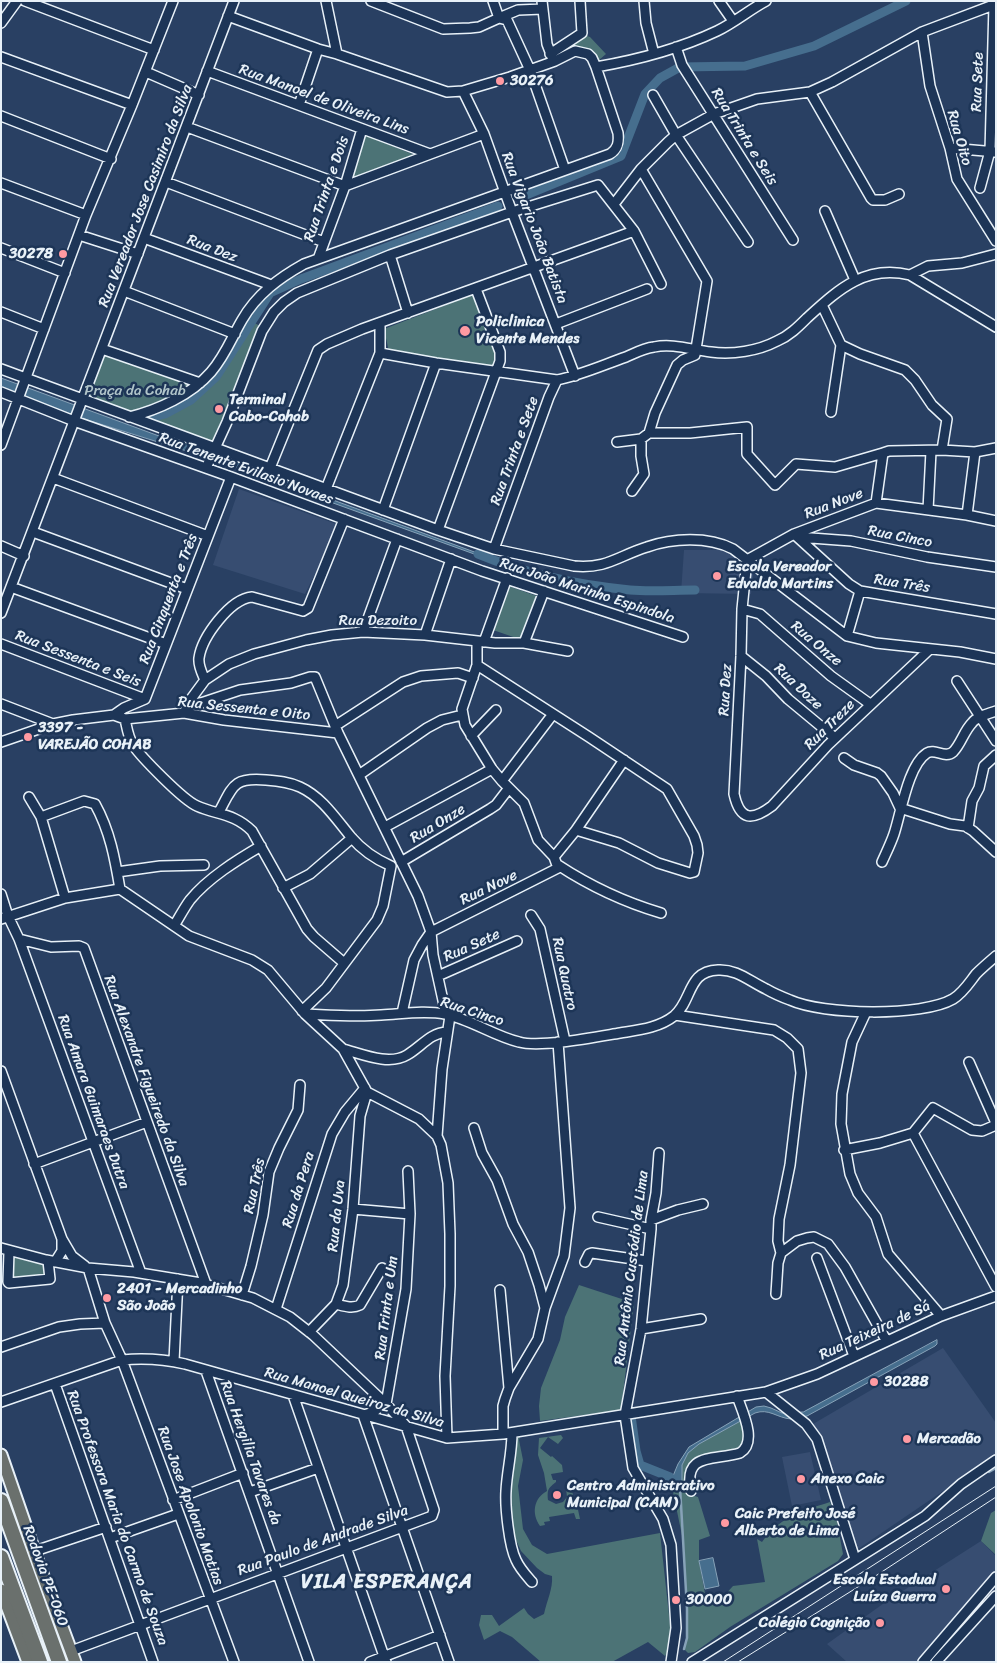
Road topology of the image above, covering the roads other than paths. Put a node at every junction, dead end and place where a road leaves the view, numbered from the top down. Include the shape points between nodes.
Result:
1 (17, 1) edge
2 (24, 1) edge
3 (173, 1) edge
4 (234, 1) edge
5 (326, 1) edge
6 (372, 1) edge
7 (493, 1) edge
8 (580, 1) edge
9 (644, 1) edge
10 (766, 1) edge
11 (722, 3) edge
12 (543, 5) edge
13 (995, 5) edge
14 (228, 16) junction
15 (499, 18) junction
16 (734, 20) junction
17 (1, 22) edge
18 (922, 32) junction
19 (676, 47) junction
20 (318, 49) junction
21 (154, 50) junction
22 (337, 54) junction
23 (654, 54) junction
24 (1, 57) edge
25 (552, 57) junction
26 (596, 67) junction
27 (530, 70) junction
28 (208, 71) junction
29 (146, 72) junction
30 (463, 91) junction
31 (810, 92) junction
32 (199, 95) junction
33 (653, 95) dead end
34 (132, 105) junction
35 (299, 105) junction
36 (714, 114) junction
37 (1, 116) edge
38 (187, 127) junction
39 (362, 129) junction
40 (484, 134) junction
41 (676, 135) junction
42 (950, 148) junction
43 (993, 152) edge
44 (430, 154) junction
45 (110, 158) junction
46 (641, 169) junction
47 (565, 170) junction
48 (166, 182) junction
49 (1, 183) edge
50 (345, 186) junction
51 (980, 188) dead end
52 (506, 191) junction
53 (899, 194) dead end
54 (614, 204) junction
55 (825, 211) dead end
56 (512, 212) junction
57 (86, 215) junction
58 (634, 231) junction
59 (79, 235) junction
60 (144, 238) junction
61 (794, 240) dead end
62 (996, 241) edge
63 (324, 242) junction
64 (748, 242) dead end
65 (1, 248) edge
66 (138, 254) junction
67 (996, 254) edge
68 (390, 255) junction
69 (318, 259) junction
70 (533, 267) junction
71 (65, 273) junction
72 (910, 275) junction
73 (855, 280) junction
74 (660, 284) dead end
75 (271, 285) junction
76 (476, 289) junction
77 (648, 289) dead end
78 (124, 291) junction
79 (822, 305) junction
80 (1, 312) edge
81 (408, 313) junction
82 (380, 324) junction
83 (556, 324) junction
84 (996, 327) edge
85 (44, 329) junction
86 (234, 334) junction
87 (841, 345) junction
88 (102, 349) junction
89 (696, 350) junction
90 (380, 353) junction
91 (436, 363) junction
92 (1, 370) edge
93 (496, 372) junction
94 (575, 376) junction
95 (557, 380) junction
96 (24, 382) junction
97 (200, 383) junction
98 (1, 392) edge
99 (18, 397) junction
100 (81, 403) junction
101 (830, 412) dead end
102 (129, 417) junction
103 (75, 419) junction
104 (649, 433) junction
105 (641, 439) junction
106 (617, 442) dead end
107 (1, 445) edge
108 (996, 448) edge
109 (215, 449) junction
110 (931, 450) junction
111 (942, 450) junction
112 (974, 452) junction
113 (883, 454) junction
114 (208, 464) junction
115 (270, 468) junction
116 (231, 477) junction
117 (53, 478) junction
118 (326, 489) junction
119 (632, 491) dead end
120 (876, 503) junction
121 (383, 510) junction
122 (928, 510) junction
123 (966, 515) junction
124 (344, 520) junction
125 (996, 521) edge
126 (438, 530) junction
127 (32, 532) junction
128 (208, 536) junction
129 (796, 536) junction
130 (397, 540) junction
131 (1, 546) edge
132 (494, 549) junction
133 (24, 556) junction
134 (451, 559) junction
135 (747, 560) junction
136 (996, 567) edge
137 (482, 571) joint
138 (507, 578) junction
139 (12, 587) junction
140 (187, 589) junction
141 (544, 591) junction
142 (860, 591) junction
143 (742, 609) junction
144 (1, 613) edge
145 (996, 614) edge
146 (363, 632) junction
147 (424, 635) junction
148 (847, 636) junction
149 (683, 637) dead end
150 (480, 642) junction
151 (524, 643) junction
152 (1, 644) edge
153 (166, 644) junction
154 (930, 650) junction
155 (568, 651) dead end
156 (742, 656) junction
157 (996, 659) edge
158 (477, 665) junction
159 (473, 678) junction
160 (206, 680) junction
161 (957, 681) dead end
162 (145, 699) junction
163 (1, 704) edge
164 (195, 704) dead end
165 (870, 704) junction
166 (496, 710) dead end
167 (996, 711) edge
168 (184, 713) junction
169 (553, 714) junction
170 (462, 715) junction
171 (114, 716) junction
172 (980, 717) junction
173 (125, 719) junction
174 (53, 724) junction
175 (337, 729) junction
176 (471, 736) junction
177 (835, 738) junction
178 (996, 741) edge
179 (1, 742) edge
180 (996, 755) edge
181 (844, 758) dead end
182 (624, 760) junction
183 (492, 769) junction
184 (359, 774) junction
185 (502, 781) junction
186 (509, 788) junction
187 (29, 797) dead end
188 (900, 808) junction
189 (219, 812) junction
190 (749, 816) joint
191 (40, 817) junction
192 (385, 827) junction
193 (968, 828) junction
194 (576, 830) junction
195 (352, 838) junction
196 (261, 846) junction
197 (992, 849) edge
198 (400, 861) junction
199 (882, 862) dead end
200 (556, 863) junction
201 (204, 865) dead end
202 (391, 866) junction
203 (117, 872) junction
204 (283, 888) junction
205 (120, 889) junction
206 (1, 894) edge
207 (65, 898) junction
208 (661, 913) dead end
209 (531, 915) dead end
210 (5, 918) edge
211 (174, 926) junction
212 (431, 932) junction
213 (19, 939) junction
214 (517, 941) dead end
215 (996, 956) edge
216 (344, 963) junction
217 (438, 976) junction
218 (866, 1012) junction
219 (304, 1013) junction
220 (402, 1013) junction
221 (448, 1015) junction
222 (675, 1015) junction
223 (448, 1032) junction
224 (561, 1042) junction
225 (343, 1049) junction
226 (968, 1062) dead end
227 (1, 1071) edge
228 (3, 1083) edge
229 (300, 1085) dead end
230 (366, 1090) junction
231 (147, 1122) junction
232 (996, 1124) edge
233 (474, 1128) dead end
234 (913, 1133) junction
235 (436, 1136) junction
236 (93, 1142) junction
237 (844, 1150) junction
238 (659, 1153) dead end
239 (34, 1164) junction
240 (408, 1171) dead end
241 (703, 1204) dead end
242 (353, 1209) junction
243 (410, 1214) junction
244 (598, 1217) dead end
245 (651, 1224) junction
246 (62, 1239) junction
247 (5, 1250) edge
248 (781, 1253) junction
249 (817, 1258) dead end
250 (52, 1261) junction
251 (647, 1261) junction
252 (585, 1262) dead end
253 (88, 1268) junction
254 (382, 1268) dead end
255 (141, 1274) junction
256 (178, 1279) junction
257 (206, 1284) junction
258 (996, 1286) edge
259 (500, 1290) dead end
260 (776, 1294) dead end
261 (242, 1295) junction
262 (996, 1296) edge
263 (336, 1304) junction
264 (545, 1308) junction
265 (276, 1309) junction
266 (941, 1316) junction
267 (701, 1319) dead end
268 (105, 1323) junction
269 (641, 1329) junction
270 (309, 1332) junction
271 (886, 1340) junction
272 (1, 1347) edge
273 (854, 1356) junction
274 (122, 1360) junction
275 (174, 1361) junction
276 (206, 1371) junction
277 (55, 1384) junction
278 (784, 1386) junction
279 (509, 1388) junction
280 (766, 1392) junction
281 (293, 1394) junction
282 (737, 1396) junction
283 (1, 1402) edge
284 (384, 1402) junction
285 (781, 1402) junction
286 (363, 1415) junction
287 (625, 1415) junction
288 (406, 1426) junction
289 (508, 1434) junction
290 (447, 1438) junction
291 (1, 1455) edge
292 (996, 1460) edge
293 (318, 1468) junction
294 (243, 1474) junction
295 (691, 1491) dead end
296 (250, 1492) junction
297 (173, 1500) junction
298 (1, 1501) edge
299 (178, 1514) junction
300 (106, 1527) junction
301 (402, 1527) junction
302 (110, 1538) junction
303 (346, 1547) junction
304 (35, 1551) junction
305 (1, 1557) edge
306 (855, 1560) junction
307 (40, 1568) junction
308 (278, 1573) junction
309 (996, 1577) edge
310 (29, 1579) junction
311 (532, 1582) dead end
312 (5, 1586) edge
313 (996, 1596) edge
314 (209, 1598) junction
315 (140, 1624) junction
316 (440, 1635) junction
317 (73, 1656) edge
318 (385, 1659) edge
319 (28, 1662) edge
320 (40, 1662) edge
321 (59, 1662) edge
322 (153, 1662) edge
323 (234, 1662) edge
324 (309, 1662) edge
325 (370, 1662) edge
326 (450, 1662) edge
327 (671, 1662) edge
328 (692, 1662) edge
329 (923, 1662) edge
330 (936, 1662) edge

1 - 17 street
2 - 21 street
3 - 21 street
4 - 14 street, Rua Vereador Jose Casimiro da Silva
5 - 22 street
6 - 15 street via 442,28 479,27
7 - 15 street
8 - 25 street via 582,33
9 - 23 street
10 - 16 street
11 - 16 street
12 - 15 street
12 - 25 street via 547,44
13 - 18 street
13 - 43 street, Rua Sete
14 - 20 street
14 - 28 street, Rua Vereador Jose Casimiro da Silva
15 - 27 street via 509,23
16 - 19 street via 718,31
18 - 31 street
18 - 42 street, Rua Oito via 930,86
19 - 23 street
19 - 36 street, Rua Trinta e Seis via 683,67
20 - 22 street
20 - 35 street
21 - 29 street
22 - 30 street via 442,92
23 - 26 street
24 - 34 street
25 - 26 street via 581,52 588,54
25 - 27 street
26 - 47 street via 618,133 618,143 610,154
27 - 30 street
27 - 47 street
28 - 32 street, Rua Vereador Jose Casimiro da Silva
28 - 35 street, Rua Manoel de Oliveira Lins
29 - 32 street
29 - 34 street
30 - 40 street, Rua Vigario João Batista
31 - 36 street via 757,99
31 - 53 street via 870,198 885,200
32 - 38 street, Rua Vereador Jose Casimiro da Silva
33 - 41 street
34 - 45 street
35 - 39 street, Rua Manoel de Oliveira Lins
36 - 41 street
36 - 61 street, Rua Trinta e Seis
37 - 45 street
38 - 48 street, Rua Vereador Jose Casimiro da Silva
38 - 50 street
39 - 44 street, Rua Manoel de Oliveira Lins
39 - 50 street, Rua Trinta e Dois
40 - 44 street
40 - 52 street, Rua Vigario João Batista
41 - 46 street
41 - 64 street
42 - 43 street
42 - 62 street, Rua Oito via 957,179
43 - 51 street, Rua Sete
44 - 50 street
45 - 57 street
46 - 54 street
46 - 89 street via 707,281
47 - 52 street
48 - 60 street, Rua Vereador Jose Casimiro da Silva
48 - 63 street
49 - 57 street
50 - 63 street, Rua Trinta e Dois
52 - 56 street, Rua Vigario João Batista
52 - 69 street
54 - 56 street via 598,185
54 - 58 street
55 - 73 street
56 - 68 street
56 - 70 street, Rua Vigario João Batista
57 - 59 street
58 - 70 street
58 - 74 street
59 - 66 street
59 - 71 street
60 - 66 street, Rua Vereador Jose Casimiro da Silva
60 - 75 street, Rua Dez
63 - 69 street, Rua Trinta e Dois
65 - 71 street
66 - 78 street, Rua Vereador Jose Casimiro da Silva
67 - 72 street via 962,263 926,266
68 - 81 street
68 - 109 street via 297,293 274,312 262,331
69 - 75 street
70 - 76 street
70 - 83 street, Rua Vigario João Batista
71 - 85 street
72 - 73 street via 883,273
72 - 84 street
73 - 79 street
75 - 86 street via 250,308
76 - 81 street
76 - 93 street via 500,352
77 - 83 street
78 - 86 street
78 - 88 street, Rua Vereador Jose Casimiro da Silva
79 - 87 street
79 - 89 street via 792,332 767,346 725,353
80 - 85 street
81 - 82 street
82 - 90 street
82 - 115 street via 318,350
83 - 94 street, Rua Vigario João Batista
85 - 96 street
86 - 97 street via 218,364
87 - 101 street
87 - 111 street via 905,370 915,380 932,405 947,419
88 - 97 street
88 - 100 street, Rua Vereador Jose Casimiro da Silva
89 - 94 street via 654,347
89 - 104 street via 694,356 677,365
90 - 91 street
90 - 118 street
91 - 93 street
91 - 121 street
92 - 96 street
93 - 95 street
93 - 126 street
94 - 95 street
95 - 132 street, Rua Trinta e Sete
96 - 99 street
96 - 100 street
97 - 102 street via 166,403
98 - 99 street, Rua Tenente Evilasio Novaes
99 - 103 street, Rua Tenente Evilasio Novaes
99 - 107 street
100 - 102 street
100 - 103 street, Rua Vereador Jose Casimiro da Silva
102 - 109 street
103 - 114 street, Rua Tenente Evilasio Novaes
103 - 117 street, Rua Vereador Jose Casimiro da Silva
104 - 105 street
104 - 113 street via 690,433 747,427 747,454 775,485 796,464 835,467
105 - 106 street
105 - 119 street via 644,474
108 - 112 street
109 - 114 street
109 - 115 street
110 - 111 street
110 - 113 street
110 - 122 street
111 - 112 street
112 - 123 street
113 - 120 street
114 - 116 street, Rua Tenente Evilasio Novaes
115 - 118 street
116 - 124 street, Rua Tenente Evilasio Novaes
116 - 128 street, Rua Cinquenta e Três
117 - 127 street, Rua Vereador Jose Casimiro da Silva
117 - 128 street
118 - 121 street
120 - 122 street, Rua Nove
120 - 129 street, Rua Nove
121 - 126 street
122 - 123 street, Rua Nove
123 - 125 street, Rua Nove
124 - 130 street, Rua Tenente Evilasio Novaes
124 - 160 street via 308,608 303,611 252,597 244,598 222,616 201,648 199,666
126 - 132 street
127 - 133 street, Rua Vereador Jose Casimiro da Silva
127 - 140 street
128 - 140 street, Rua Cinquenta e Três
129 - 135 street, Rua Nove
129 - 136 street, Rua Cinco via 844,540
129 - 142 street, Rua Três
130 - 134 street, Rua Tenente Evilasio Novaes
130 - 146 street
131 - 133 street
132 - 135 street via 587,567 667,542 712,541 733,548
133 - 139 street, Rua Vereador Jose Casimiro da Silva
134 - 137 street, Rua Tenente Evilasio Novaes
134 - 147 street
135 - 143 street, Rua Dez
135 - 148 street
137 - 138 street, Rua João Marinho Espindola
138 - 141 street, Rua João Marinho Espindola
138 - 150 street
139 - 144 street, Rua Vereador Jose Casimiro da Silva
139 - 153 street
140 - 153 street, Rua Cinquenta e Três
141 - 149 street, Rua João Marinho Espindola
141 - 151 street
142 - 145 street, Rua Três
142 - 148 street
143 - 156 street, Rua Dez
143 - 165 street, Rua Onze via 760,614 831,676
146 - 147 street, Rua Dezoito
146 - 160 street, Rua Dezoito via 306,640 254,654 229,664
147 - 150 street, Rua Dezoito
148 - 154 street
150 - 151 street, Rua Dezoito
150 - 158 street
151 - 155 street, Rua Dezoito
152 - 162 street, Rua Sessenta e Seis
153 - 162 street, Rua Cinquenta e Três
154 - 157 street
154 - 165 street, Rua Treze
156 - 177 street, Rua Doze
156 - 190 street, Rua Dez via 734,794 738,809
158 - 159 street
158 - 169 street
159 - 170 street
159 - 175 street via 458,673 421,676 403,682
160 - 168 street, Rua Dezoito
161 - 172 street
162 - 171 street
163 - 174 street
164 - 175 street via 240,690 315,677
165 - 177 street, Rua Treze
166 - 176 street
167 - 172 street
168 - 173 street, Rua Sessenta e Oito
168 - 175 street, Rua Sessenta e Oito via 224,720
169 - 182 street
169 - 185 street
170 - 176 street
170 - 184 street via 427,728
171 - 173 street, Rua Sessenta e Oito
171 - 174 street, Rua Sessenta e Oito
172 - 178 street
172 - 188 street via 972,723 953,752 927,753 915,769
173 - 189 street via 128,737 137,751 185,799
174 - 179 street, Rua Sessenta e Oito
175 - 184 street
176 - 183 street
177 - 190 street, Rua Treze via 772,806 762,814
180 - 193 street via 984,766 972,801
181 - 188 street via 882,776
182 - 194 street, Rua Nove
182 - 194 street via 661,784 672,796 697,845 694,872 658,863 619,843
183 - 185 street
183 - 192 street
184 - 192 street
185 - 186 street
186 - 198 street, Rua Onze via 496,805
186 - 200 street via 524,803 538,840
187 - 191 street
188 - 193 street
188 - 199 street
189 - 195 street via 232,788 241,780 283,781 316,798
189 - 196 street via 245,824
191 - 203 street via 84,801 95,804 104,821
191 - 207 street
192 - 198 street
193 - 197 street
194 - 200 street, Rua Nove
195 - 202 street via 369,854
195 - 204 street via 310,874
196 - 204 street
196 - 211 street via 240,858 190,900
198 - 202 street, Rua Onze
198 - 212 street
200 - 208 street via 583,881
200 - 212 street, Rua Nove
201 - 203 street via 160,866
202 - 216 street via 377,920
203 - 205 street
204 - 216 street via 307,929
205 - 207 street
205 - 211 street
206 - 210 street
207 - 210 street
209 - 224 street, Rua Quatro via 540,929
210 - 213 street
211 - 219 street via 189,936 261,965
212 - 217 street
212 - 220 street via 414,960
213 - 231 street, Rua Alexandre Figueiredo da Silva via 51,947 84,948
213 - 236 street, Rua Amara Guimaraes Dutra
214 - 217 street, Rua Sete
215 - 218 street via 947,1002 924,1008
216 - 219 street
217 - 221 street
218 - 222 street via 833,1011 794,1002 739,973 716,970 697,977 685,1003
218 - 237 street via 852,1042 842,1094 840,1124
219 - 220 street, Rua Cinco
219 - 225 street
220 - 221 street, Rua Cinco
221 - 223 street
221 - 224 street, Rua Cinco via 520,1043
222 - 224 street, Rua Cinco via 648,1028
222 - 248 street via 774,1030 798,1049 802,1073 779,1219
223 - 225 street via 431,1036 399,1058 380,1058
223 - 235 street
224 - 264 street, Rua Quatro via 570,1208 564,1256
225 - 230 street
226 - 232 street
227 - 228 street
228 - 239 street
229 - 261 street, Rua Três via 298,1110 269,1172 263,1215
230 - 235 street via 412,1114
230 - 242 street, Rua da Uva via 360,1116
230 - 265 street, Rua da Pera via 345,1112 332,1134
231 - 236 street
231 - 257 street, Rua Alexandre Figueiredo da Silva
232 - 234 street via 982,1131 972,1130 933,1108
233 - 264 street via 482,1154 497,1180 530,1259
234 - 237 street
234 - 258 street
235 - 290 street via 441,1145 448,1183 450,1234 445,1376
236 - 239 street
236 - 255 street, Rua Amara Guimaraes Dutra
237 - 266 street via 858,1193 876,1217 888,1254
238 - 245 street, Rua Antônio Custódio de Lima
239 - 246 street
240 - 243 street, Rua Trinta e Um
241 - 245 street via 678,1210
242 - 243 street
242 - 263 street, Rua da Uva via 343,1285
243 - 284 street, Rua Trinta e Um via 406,1289
244 - 245 street
245 - 251 street, Rua Antônio Custódio de Lima
246 - 250 street via 62,1251
246 - 253 street via 72,1256
247 - 250 street
247 - 250 street via 8,1283 50,1279
248 - 260 street
248 - 271 street via 807,1238 814,1237 828,1244 845,1267
249 - 273 street
250 - 253 street
251 - 252 street via 592,1252
251 - 269 street, Rua Antônio Custódio de Lima
253 - 255 street
253 - 268 street, Rua Jose Apolonio Matias
254 - 263 street via 360,1305
255 - 256 street
256 - 257 street
256 - 275 street
257 - 261 street
259 - 279 street
261 - 265 street
262 - 266 street, Rua Teixeira de Sá
263 - 270 street, Rua da Uva
264 - 279 street, Rua Quatro via 538,1339
265 - 270 street
266 - 271 street, Rua Teixeira de Sá
267 - 269 street
268 - 272 street via 59,1327
268 - 274 street, Rua Jose Apolonio Matias
269 - 287 street, Rua Antônio Custódio de Lima
270 - 284 street
271 - 273 street, Rua Teixeira de Sá
273 - 278 street, Rua Teixeira de Sá
274 - 275 street, Rua Manoel Queiroz da Silva
274 - 277 street, Rua Manoel Queiroz da Silva
274 - 297 street, Rua Jose Apolonio Matias
275 - 276 street, Rua Manoel Queiroz da Silva
276 - 281 street, Rua Manoel Queiroz da Silva
276 - 294 street, Rua Hergilia Tavares da
277 - 283 street, Rua Manoel Queiroz da Silva
277 - 300 street, Rua Professora Maria do Carmo de Souza
278 - 280 street, Rua Teixeira de Sá
278 - 285 street
279 - 289 street via 503,1406
280 - 282 street, Rua Manoel Queiroz da Silva
280 - 285 street
281 - 286 street, Rua Manoel Queiroz da Silva
281 - 293 street
282 - 287 street, Rua Manoel Queiroz da Silva
282 - 295 street via 749,1439 743,1450 696,1463 689,1472
284 - 286 street via 374,1413
284 - 288 street
285 - 306 street via 814,1433
286 - 288 street, Rua Manoel Queiroz da Silva
286 - 301 street
287 - 289 street, Rua Manoel Queiroz da Silva
287 - 327 street, Rua Antônio Custódio de Lima via 633,1468 663,1518 671,1545 676,1628
288 - 290 street, Rua Manoel Queiroz da Silva
288 - 301 street, Rua Paulo de Andrade Silva via 434,1513
289 - 290 street, Rua Manoel Queiroz da Silva
289 - 311 street via 512,1451 506,1491 508,1528 515,1558
291 - 304 main road
292 - 306 street via 961,1484 925,1516
293 - 296 street
293 - 303 street
294 - 296 street, Rua Hergilia Tavares da
294 - 297 street
296 - 308 street, Rua Hergilia Tavares da
297 - 299 street, Rua Jose Apolonio Matias
298 - 310 highway, Rodovia PE-060
299 - 302 street
299 - 314 street, Rua Jose Apolonio Matias
300 - 302 street, Rua Professora Maria do Carmo de Souza
300 - 304 street
301 - 303 street, Rua Paulo de Andrade Silva
301 - 316 street
302 - 315 street, Rua Professora Maria do Carmo de Souza
303 - 308 street, Rua Paulo de Andrade Silva
303 - 318 street
304 - 307 main road
305 - 312 highway
306 - 328 street
307 - 310 main road
307 - 317 main road
308 - 314 street, Rua Paulo de Andrade Silva
308 - 324 street, Rua Hergilia Tavares da
309 - 329 street
310 - 312 main road
310 - 321 highway, Rodovia PE-060
312 - 319 main road
312 - 320 highway
313 - 330 street
314 - 315 street, Rua Paulo de Andrade Silva
314 - 323 street, Rua Jose Apolonio Matias
315 - 317 street, Rua Paulo de Andrade Silva
315 - 322 street, Rua Professora Maria do Carmo de Souza
316 - 318 street
316 - 326 street
318 - 325 street

